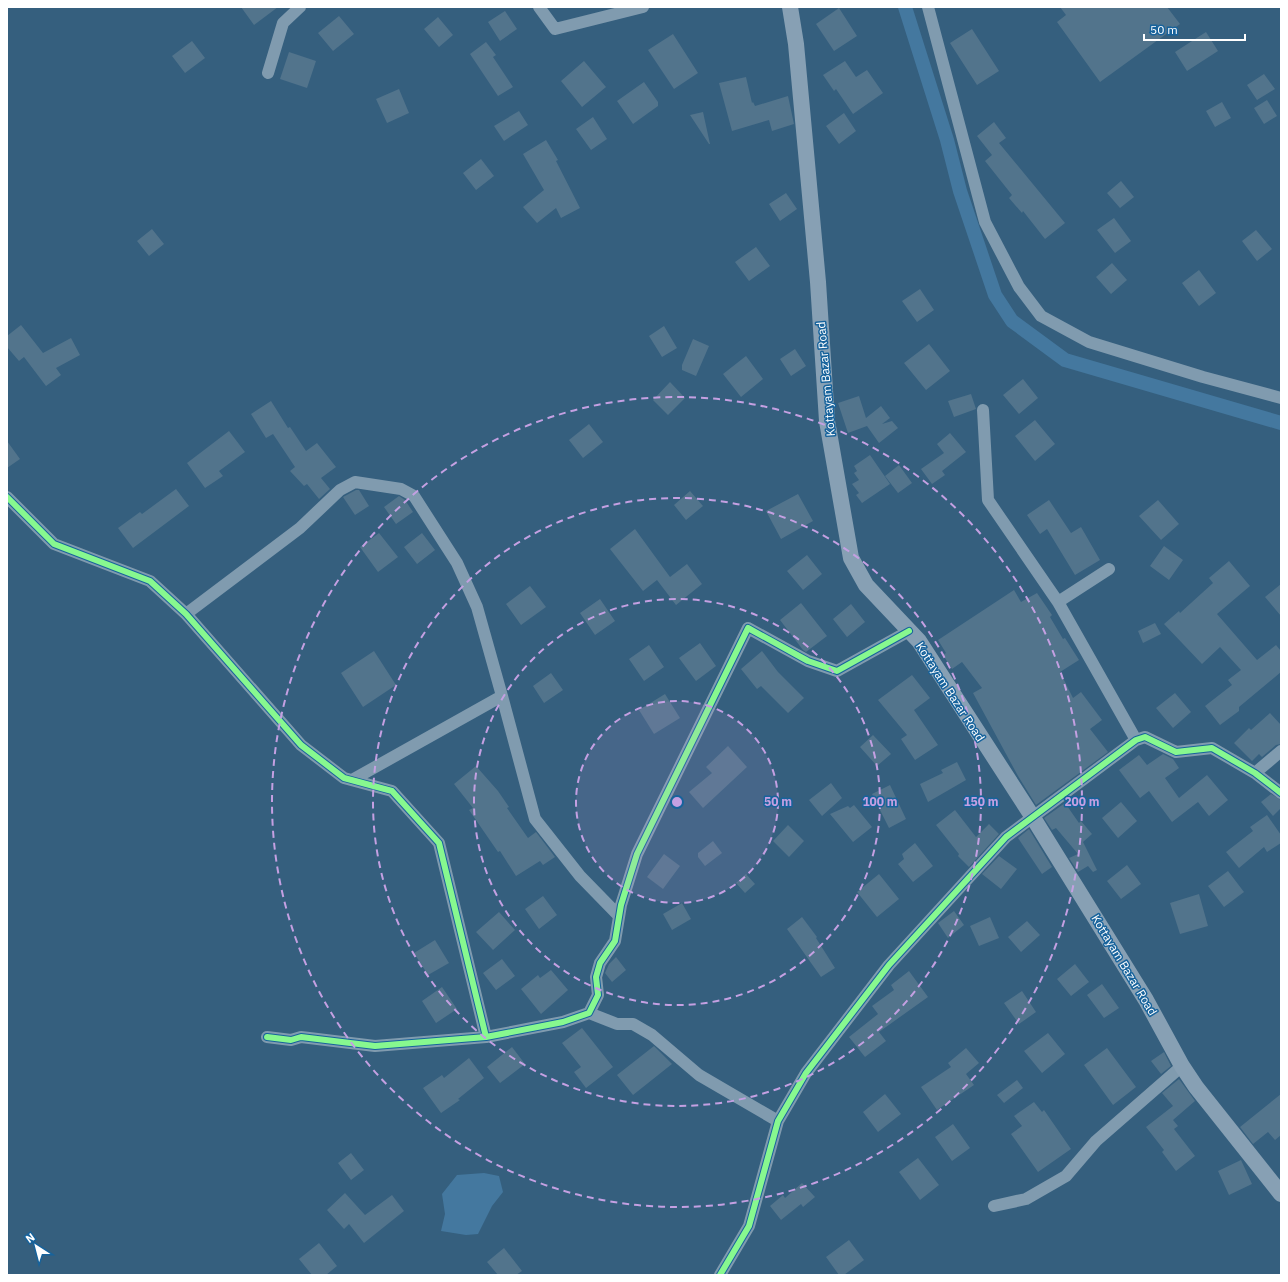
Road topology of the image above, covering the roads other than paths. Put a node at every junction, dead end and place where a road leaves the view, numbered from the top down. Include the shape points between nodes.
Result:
1 (300, 7) edge
2 (539, 7) edge
3 (643, 7) edge
4 (790, 7) edge
5 (928, 7) edge
6 (268, 73) dead end
7 (1281, 398) edge
8 (983, 410) dead end
9 (7, 497) edge
10 (1109, 570) dead end
11 (1058, 602) junction
12 (186, 614) junction
13 (909, 631) junction
14 (502, 696) junction
15 (1136, 740) junction
16 (1281, 751) edge
17 (1255, 773) junction
18 (352, 780) junction
19 (1281, 793) edge
20 (1032, 816) junction
21 (619, 916) junction
22 (589, 1013) junction
23 (267, 1037) dead end
24 (486, 1037) junction
25 (1182, 1066) junction
26 (778, 1122) junction
27 (1278, 1185) edge
28 (994, 1206) dead end
29 (720, 1275) edge

1 - 6 street via 283,23
2 - 3 street via 555,29
4 - 13 main road, Kottayam Bazar Road via 796,44 817,266 827,421 851,558 866,585
5 - 7 street via 985,222 1019,286 1041,316 1089,342
8 - 11 street via 988,500
9 - 12 street via 54,544 150,581
10 - 11 street
11 - 15 street
12 - 14 street via 300,528 340,490 355,482 401,489 414,496 457,563 477,607
12 - 18 street via 301,745 344,778
13 - 20 main road, Kottayam Bazar Road via 919,641
13 - 21 street via 837,671 808,661 748,628 637,854
14 - 18 street
14 - 21 street via 535,819 580,876
15 - 17 street via 1145,737 1176,752 1212,748
15 - 20 street
16 - 17 street
17 - 19 street
18 - 24 street via 392,791 439,843
20 - 25 main road, Kottayam Bazar Road via 1146,1000
20 - 26 street via 1006,837 889,965 806,1073
21 - 22 street via 615,941 600,963 596,977 598,995
22 - 24 street via 563,1022
22 - 26 street via 617,1024 633,1024 652,1035 700,1074
23 - 24 street via 376,1046
25 - 27 main road, Kottayam Bazar Road via 1196,1087
25 - 28 street via 1096,1141 1066,1176 1026,1199
26 - 29 street via 749,1226

